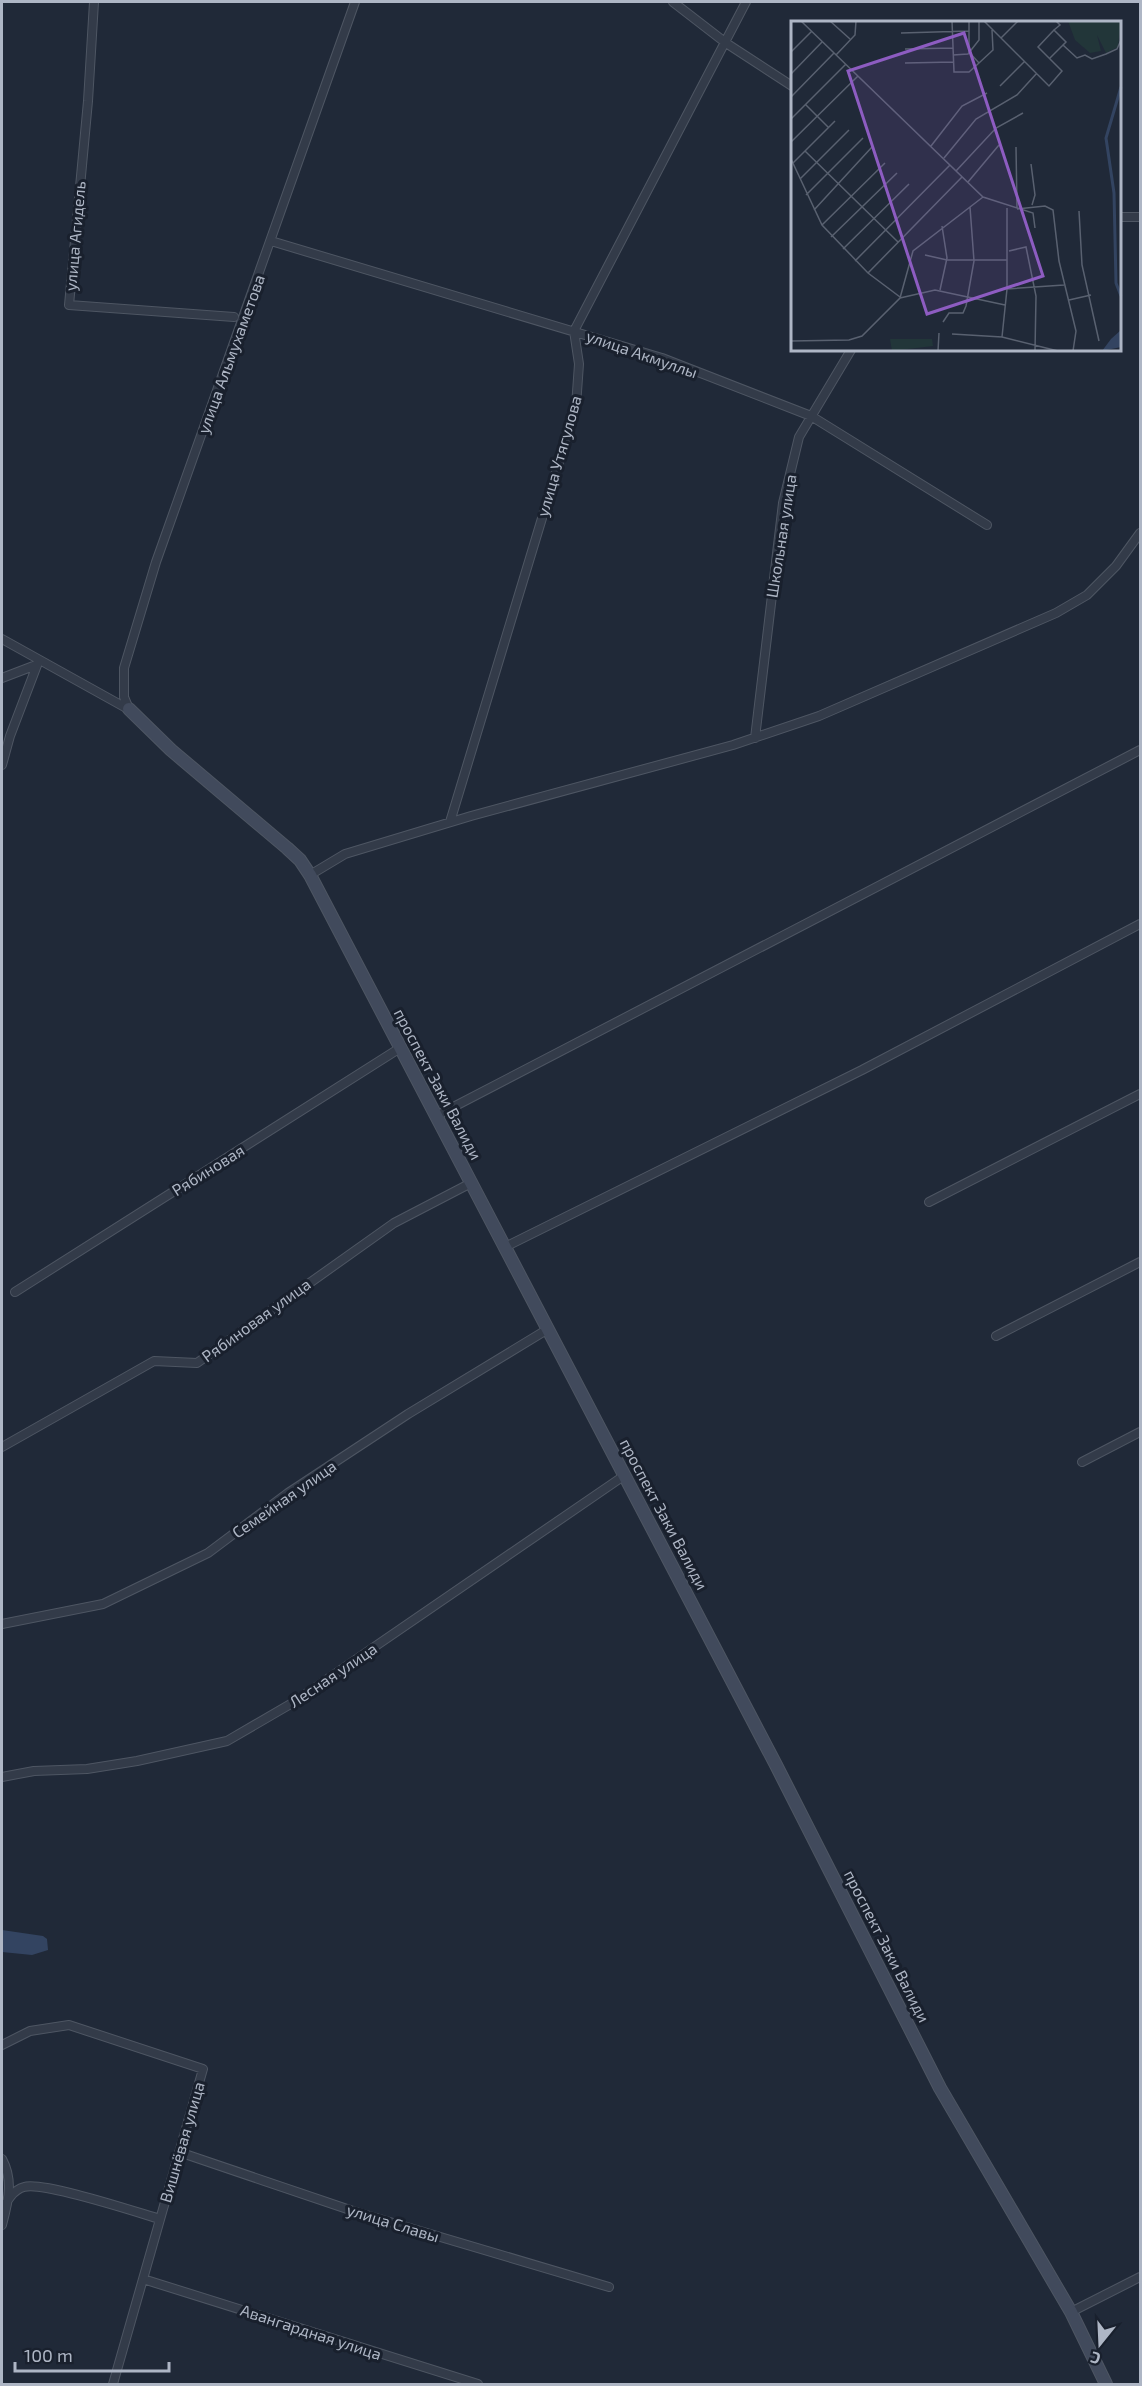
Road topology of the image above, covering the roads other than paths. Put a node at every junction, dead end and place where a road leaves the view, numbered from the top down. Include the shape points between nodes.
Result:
1 (94, 2) edge
2 (355, 2) edge
3 (673, 2) edge
4 (746, 2) edge
5 (726, 43) junction
6 (791, 85) edge
7 (1121, 217) edge
8 (1140, 217) edge
9 (271, 242) junction
10 (234, 317) dead end
11 (574, 331) junction
12 (850, 351) edge
13 (811, 416) junction
14 (987, 525) dead end
15 (1140, 533) edge
16 (2, 639) edge
17 (38, 663) junction
18 (2, 678) edge
19 (129, 709) junction
20 (755, 738) junction
21 (1140, 750) edge
22 (2, 765) edge
23 (450, 822) junction
24 (310, 875) junction
25 (1140, 924) edge
26 (400, 1048) junction
27 (1140, 1094) edge
28 (436, 1116) junction
29 (471, 1184) junction
30 (929, 1202) dead end
31 (505, 1247) junction
32 (1140, 1262) edge
33 (15, 1292) dead end
34 (548, 1329) junction
35 (996, 1336) dead end
36 (1140, 1432) edge
37 (2, 1447) edge
38 (1082, 1462) dead end
39 (625, 1474) junction
40 (2, 1624) edge
41 (2, 1777) edge
42 (2, 2045) edge
43 (179, 2152) junction
44 (2, 2159) edge
45 (10, 2197) junction
46 (2, 2210) edge
47 (160, 2219) junction
48 (2, 2225) edge
49 (1140, 2277) edge
50 (143, 2279) junction
51 (609, 2287) dead end
52 (1071, 2312) junction
53 (112, 2385) edge
54 (478, 2385) edge
55 (1106, 2385) edge

1 - 10 street, улица Агидель via 69,305
2 - 9 street, улица Альмухаметова
3 - 5 street
4 - 5 street
5 - 6 street
5 - 11 street
7 - 8 street
9 - 11 street, улица Акмуллы
9 - 19 street, улица Альмухаметова via 133,634 122,685
11 - 13 street, улица Акмуллы via 662,358
11 - 23 street, улица Утягулова via 579,364 576,406
12 - 13 street, Школьная улица
13 - 14 street, улица Акмуллы
13 - 20 street, Школьная улица via 799,437 783,503
15 - 20 street via 1116,566 1087,595 1056,613 819,716
16 - 17 street
17 - 18 street
17 - 19 street
17 - 22 street
19 - 24 street, проспект Заки Валиди via 171,750 287,848
20 - 23 street
21 - 28 street
23 - 24 street via 345,854
24 - 26 street, проспект Заки Валиди
25 - 31 street via 862,1070
26 - 28 street, проспект Заки Валиди
26 - 33 street, Рябиновая
27 - 30 street
28 - 29 street, проспект Заки Валиди
29 - 31 street, проспект Заки Валиди
29 - 37 street, Рябиновая улица via 394,1223 197,1363 154,1361
31 - 34 street, проспект Заки Валиди
32 - 35 street
34 - 39 street, проспект Заки Валиди
34 - 40 street, Семейная улица via 288,1493 208,1553 103,1604
36 - 38 street
39 - 41 street, Лесная улица via 294,1702 227,1741 87,1769
39 - 52 street, проспект Заки Валиди via 940,2088
42 - 43 street, Вишнёвая улица via 30,2031 69,2025 203,2069
43 - 47 street, Вишнёвая улица
43 - 51 street, улица Славы via 356,2212
44 - 45 street
45 - 46 street
45 - 47 street via 32,2185
45 - 48 street
47 - 50 street, Вишнёвая улица
49 - 52 street
50 - 53 street, Вишнёвая улица
50 - 54 street, Авангардная улица
52 - 55 street, проспект Заки Валиди

